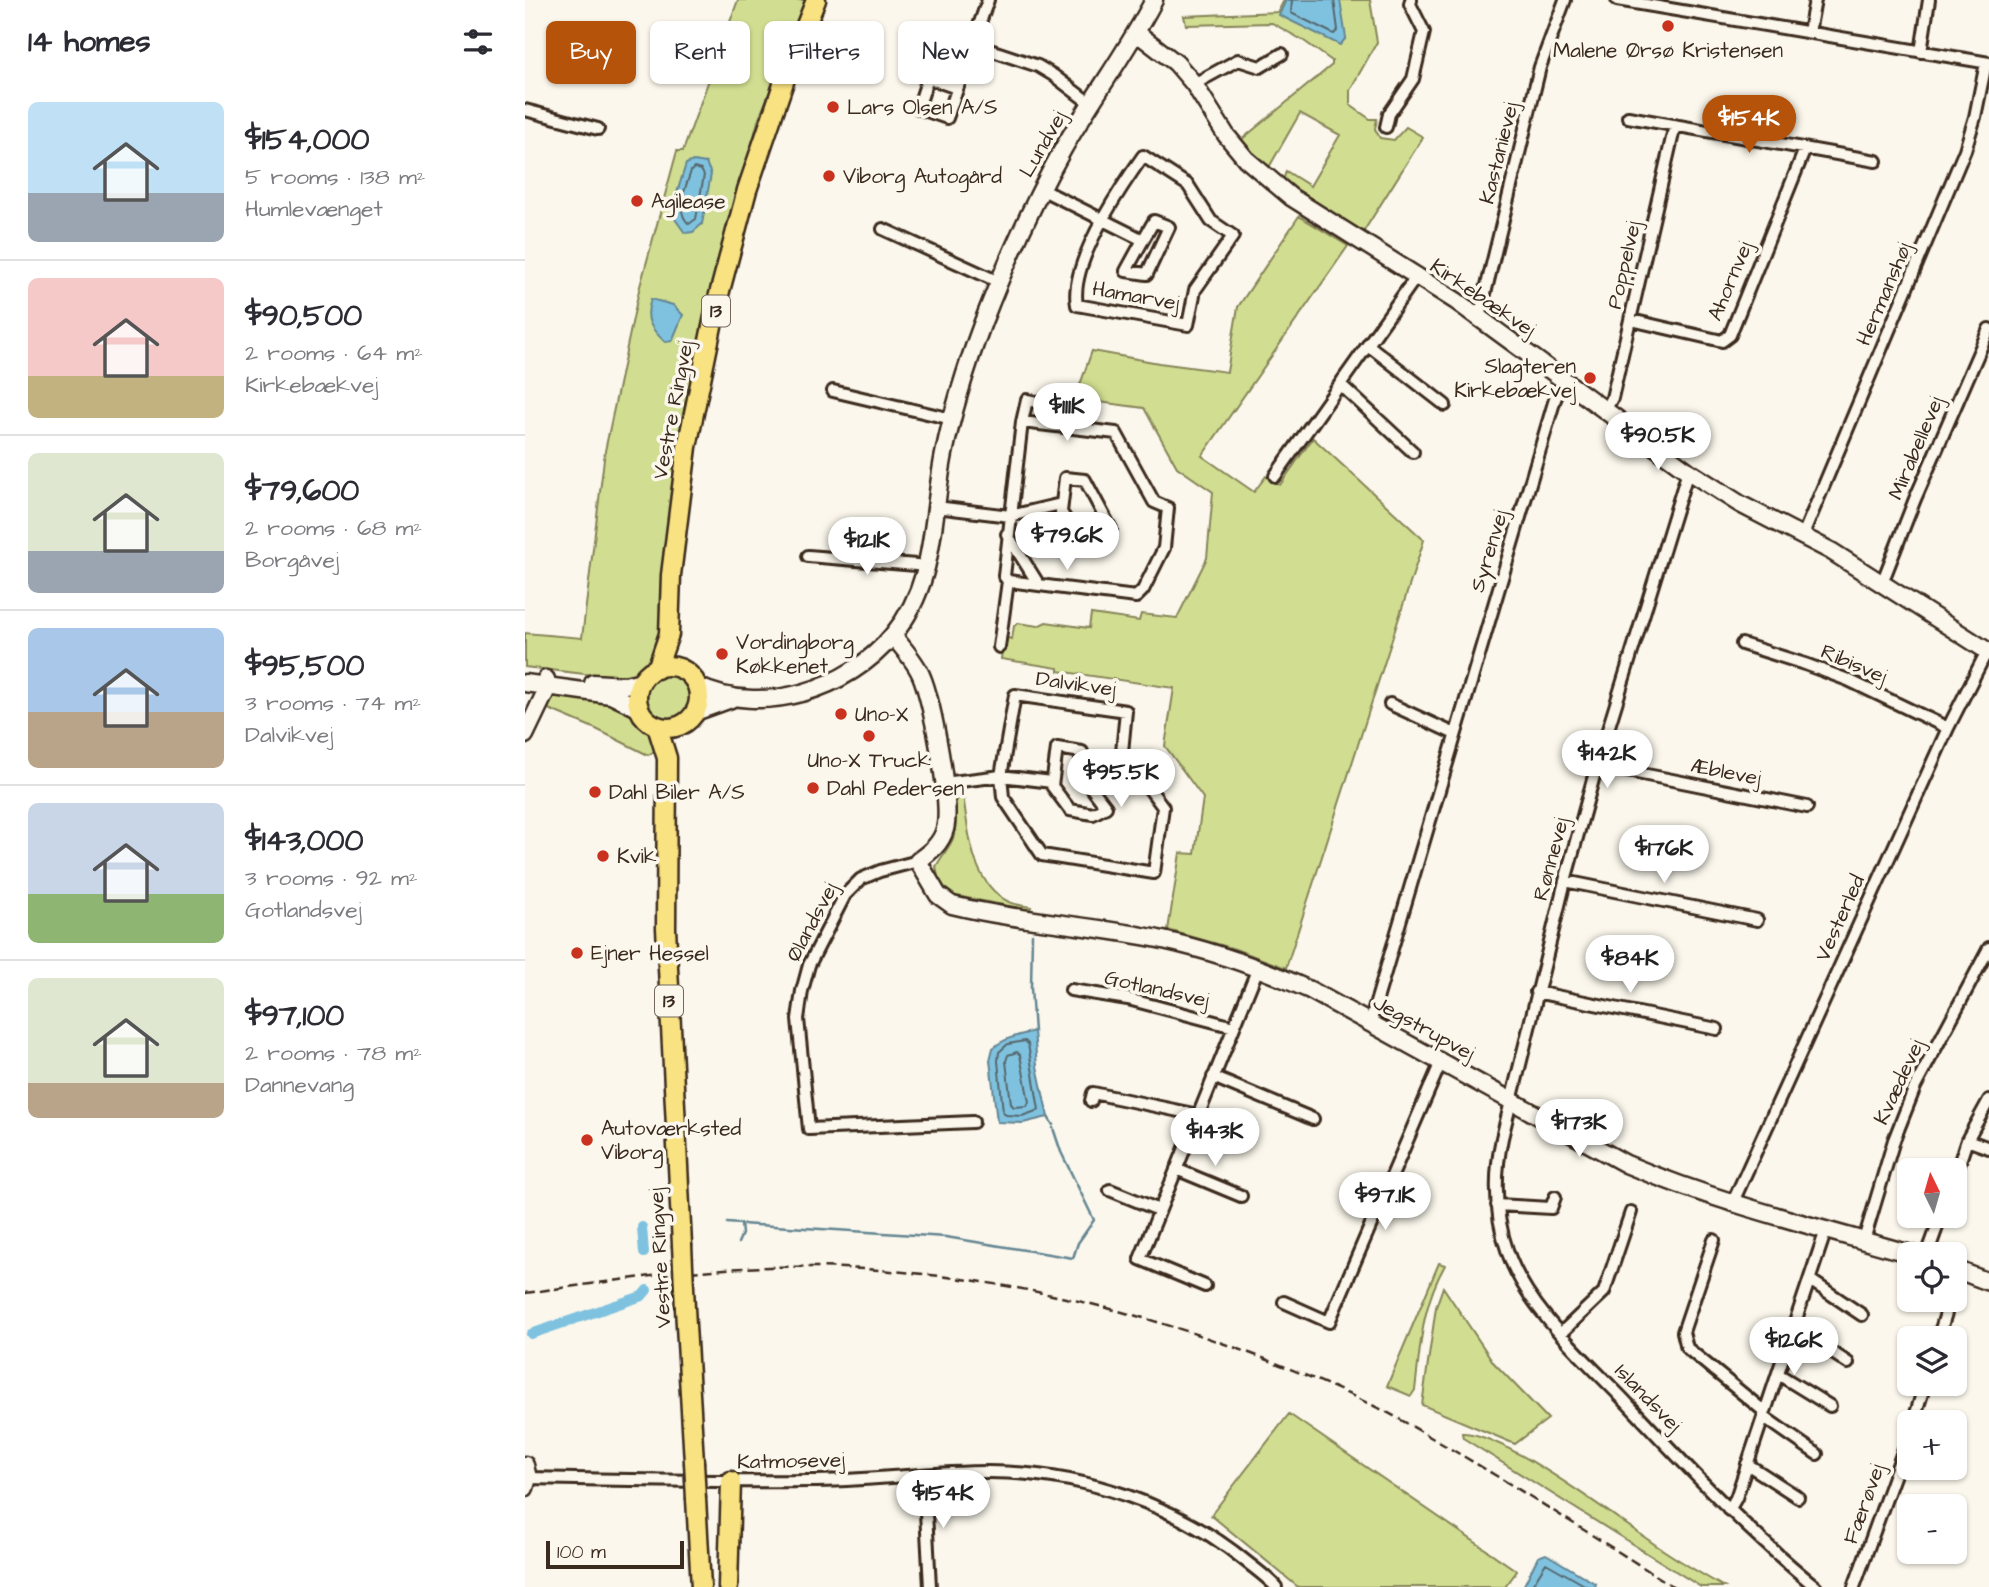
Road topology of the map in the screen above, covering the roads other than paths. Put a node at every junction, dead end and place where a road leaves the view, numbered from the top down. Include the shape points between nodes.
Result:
1 (816, 0) edge
2 (988, 0) edge
3 (1154, 0) edge
4 (1411, 0) edge
5 (1565, 0) edge
6 (1617, 0) edge
7 (1701, 0) edge
8 (1815, 0) edge
9 (1929, 0) edge
10 (1698, 14) junction
11 (980, 21) edge
12 (1136, 33) junction
13 (1809, 33) junction
14 (994, 51) edge
15 (1921, 52) junction
16 (1282, 54) dead end
17 (1987, 63) edge
18 (958, 84) edge
19 (1194, 84) junction
20 (957, 88) dead end
21 (1091, 104) junction
22 (525, 110) edge
23 (1628, 117) dead end
24 (1675, 125) junction
25 (1386, 127) dead end
26 (598, 129) dead end
27 (1805, 149) junction
28 (1875, 161) dead end
29 (1041, 189) junction
30 (1102, 221) junction
31 (883, 229) dead end
32 (1143, 240) junction
33 (1416, 277) junction
34 (999, 282) junction
35 (1476, 316) junction
36 (1631, 320) junction
37 (1989, 329) edge
38 (1368, 345) junction
39 (1564, 380) junction
40 (1340, 384) junction
41 (833, 391) dead end
42 (1445, 405) dead end
43 (1066, 408) dead end
44 (1605, 411) junction
45 (952, 419) junction
46 (1022, 422) junction
47 (1413, 452) dead end
48 (1688, 471) junction
49 (1275, 476) dead end
50 (1061, 504) junction
51 (936, 507) junction
52 (1010, 516) junction
53 (1007, 534) junction
54 (1803, 536) junction
55 (808, 556) dead end
56 (928, 566) junction
57 (1008, 582) junction
58 (1882, 583) junction
59 (1039, 585) junction
60 (669, 634) junction
61 (893, 636) junction
62 (1742, 644) dead end
63 (999, 647) dead end
64 (1988, 651) edge
65 (657, 669) junction
66 (681, 670) junction
67 (535, 680) edge
68 (642, 681) junction
69 (697, 686) junction
70 (733, 699) junction
71 (1390, 704) dead end
72 (640, 709) junction
73 (695, 712) junction
74 (525, 714) edge
75 (680, 725) junction
76 (657, 726) junction
77 (1948, 728) junction
78 (1455, 734) junction
79 (525, 735) edge
80 (667, 758) junction
81 (1597, 765) junction
82 (1001, 776) junction
83 (1052, 782) junction
84 (944, 783) junction
85 (1807, 807) dead end
86 (918, 861) junction
87 (1565, 881) junction
88 (1757, 920) dead end
89 (1989, 947) edge
90 (1258, 968) junction
91 (1071, 990) dead end
92 (1537, 992) junction
93 (1370, 1023) junction
94 (1234, 1027) junction
95 (1717, 1030) dead end
96 (1441, 1062) junction
97 (1213, 1077) junction
98 (1511, 1100) junction
99 (1989, 1100) edge
100 (1091, 1101) dead end
101 (1198, 1115) junction
102 (1313, 1119) dead end
103 (974, 1122) dead end
104 (1968, 1140) junction
105 (1989, 1148) edge
106 (1962, 1158) edge
107 (1176, 1169) junction
108 (1110, 1190) dead end
109 (1241, 1196) dead end
110 (1555, 1197) dead end
111 (1732, 1204) junction
112 (1497, 1205) junction
113 (1159, 1210) junction
114 (1631, 1212) dead end
115 (1826, 1230) junction
116 (1714, 1240) dead end
117 (1864, 1240) junction
118 (1897, 1250) edge
119 (1967, 1277) edge
120 (1810, 1280) junction
121 (1989, 1282) edge
122 (1205, 1286) dead end
123 (1284, 1302) dead end
124 (1862, 1315) dead end
125 (1794, 1327) junction
126 (1560, 1334) junction
127 (1848, 1363) dead end
128 (1778, 1374) junction
129 (1830, 1406) dead end
130 (1764, 1415) junction
131 (1817, 1454) dead end
132 (1747, 1464) junction
133 (1897, 1468) edge
134 (924, 1475) junction
135 (526, 1477) edge
136 (731, 1481) junction
137 (1798, 1497) dead end
138 (1729, 1510) junction
139 (701, 1587) edge
140 (728, 1587) edge
141 (930, 1587) edge
142 (1276, 1587) edge
143 (1816, 1587) edge
144 (1854, 1587) edge

1 - 60 main road, Vestre Ringvej / 13 via 747,190 717,302 687,447 671,575
2 - 11 street
3 - 12 street, Lundvej
4 - 25 street via 1424,32 1413,79 1389,114
5 - 35 street, Kastanievej via 1540,67
6 - 10 street
7 - 10 street
8 - 13 street
9 - 15 street
10 - 13 street
12 - 19 street, Kirkebækvej via 1176,63
12 - 21 street, Lundvej
13 - 15 street
14 - 21 street, Lundvej via 1038,66
15 - 17 street
16 - 19 street via 1260,67 1238,60
17 - 54 street, Hermanshøj via 1965,150
18 - 20 street
19 - 33 street, Kirkebækvej via 1226,135 1271,182
21 - 29 street, Lundvej
22 - 26 street
23 - 24 street
24 - 27 street
24 - 36 street, Poppelvej
27 - 28 street
27 - 36 street, Ahornvej via 1730,335 1722,341
29 - 30 street
29 - 34 street, Lundvej
30 - 30 street, Hamarvej via 1078,273 1077,305 1188,325 1195,290 1233,236 1211,221 1188,186 1143,156
30 - 32 street
31 - 34 street
32 - 32 street, Hamarvej via 1132,260 1126,271 1147,274 1169,228 1154,221
33 - 35 street, Kirkebækvej
33 - 38 street
34 - 45 street, Lundvej
35 - 39 street, Kirkebækvej
36 - 44 street, Poppelvej
37 - 58 street, Mirabellevej
38 - 40 street
38 - 42 street
39 - 44 street, Kirkebækvej
39 - 78 street, Syrenvej
40 - 47 street
40 - 49 street
41 - 45 street
43 - 46 street via 1027,400
44 - 48 street, Kirkebækvej
45 - 51 street, Lundvej
46 - 52 street
46 - 59 street via 1116,433 1154,502 1168,508 1164,548 1136,597
48 - 54 street, Kirkebækvej
48 - 81 street, Rønnevej
50 - 50 street via 1077,538 1094,541 1109,533 1111,528 1085,480 1065,478
50 - 52 street
51 - 52 street
51 - 56 street, Lundvej
52 - 53 street
53 - 57 street via 1004,576
53 - 59 street
54 - 58 street, Kirkebækvej
55 - 56 street
56 - 61 street, Lundvej via 910,612
57 - 59 street
57 - 63 street
58 - 64 street, Kirkebækvej
60 - 65 main road, Vestre Ringvej / 13
60 - 66 main road, Vestre Ringvej / 13
61 - 70 street, Lundvej via 870,658 830,683 803,693
61 - 84 street via 925,687
62 - 77 street, Ribisvej via 1848,680
64 - 77 street, Vesterled
65 - 66 main road
65 - 68 main road
66 - 69 main road, 13
67 - 68 street via 608,685
67 - 72 street via 611,695
67 - 74 street
67 - 79 street
68 - 72 main road
69 - 70 street, Lundvej
69 - 73 main road
70 - 73 street, Lundvej
71 - 78 street
72 - 76 main road, 13
73 - 75 main road, 13
75 - 76 main road
75 - 80 main road, Vestre Ringvej / 13
76 - 80 main road, Vestre Ringvej / 13
77 - 111 street, Vesterled
78 - 93 street, Syrenvej
80 - 139 main road, Vestre Ringvej / 13, bridge via 666,928
81 - 85 street, Æblevej
81 - 87 street, Rønnevej
82 - 82 street, Dalvikvej via 1015,695 1126,711 1122,751 1163,807 1154,873 1042,855 1003,797
82 - 83 street
82 - 84 street
83 - 83 street via 1070,810 1093,814 1106,807 1080,773 1082,752 1056,748
84 - 86 street via 945,830 935,848
86 - 90 street, Jegstrupvej via 938,895 952,905 1162,940
86 - 103 street, Ølandsvej via 861,879 845,895 809,965 798,1019 809,1129
87 - 88 street
87 - 92 street, Rønnevej
89 - 117 street, Kvædevej via 1915,1087
90 - 93 street, Jegstrupvej
90 - 94 street, Gotlandsvej
91 - 94 street, Gotlandsvej via 1128,999
92 - 95 street
92 - 98 street, Rønnevej
93 - 96 street, Jegstrupvej
94 - 97 street, Gotlandsvej
96 - 98 street, Jegstrupvej
96 - 123 street via 1329,1322
97 - 101 street, Gotlandsvej
97 - 102 street
98 - 111 street, Jegstrupvej via 1626,1164
98 - 112 street, Islandsvej via 1498,1158
99 - 104 street
100 - 101 street via 1093,1093
101 - 107 street, Gotlandsvej
104 - 105 street
104 - 106 street
107 - 109 street
107 - 113 street, Gotlandsvej
108 - 113 street
110 - 112 street via 1551,1208
111 - 115 street, Jegstrupvej
112 - 126 street, Islandsvej via 1509,1255
113 - 122 street, Gotlandsvej via 1140,1259
114 - 126 street via 1604,1293
115 - 117 street, Jegstrupvej
115 - 120 street
116 - 130 street via 1683,1332 1687,1348
117 - 118 street, Jegstrupvej
119 - 121 street
120 - 124 street
120 - 125 street
125 - 127 street
125 - 128 street
126 - 138 street, Islandsvej
128 - 129 street
128 - 130 street
130 - 131 street
130 - 132 street
132 - 137 street
132 - 138 street
133 - 144 street, Færøvej
134 - 136 street, Katmosevej
134 - 141 street
134 - 142 street, Katmosevej via 987,1472 1077,1480 1194,1524
135 - 136 street, Katmosevej
136 - 140 main road
138 - 143 street, Islandsvej

